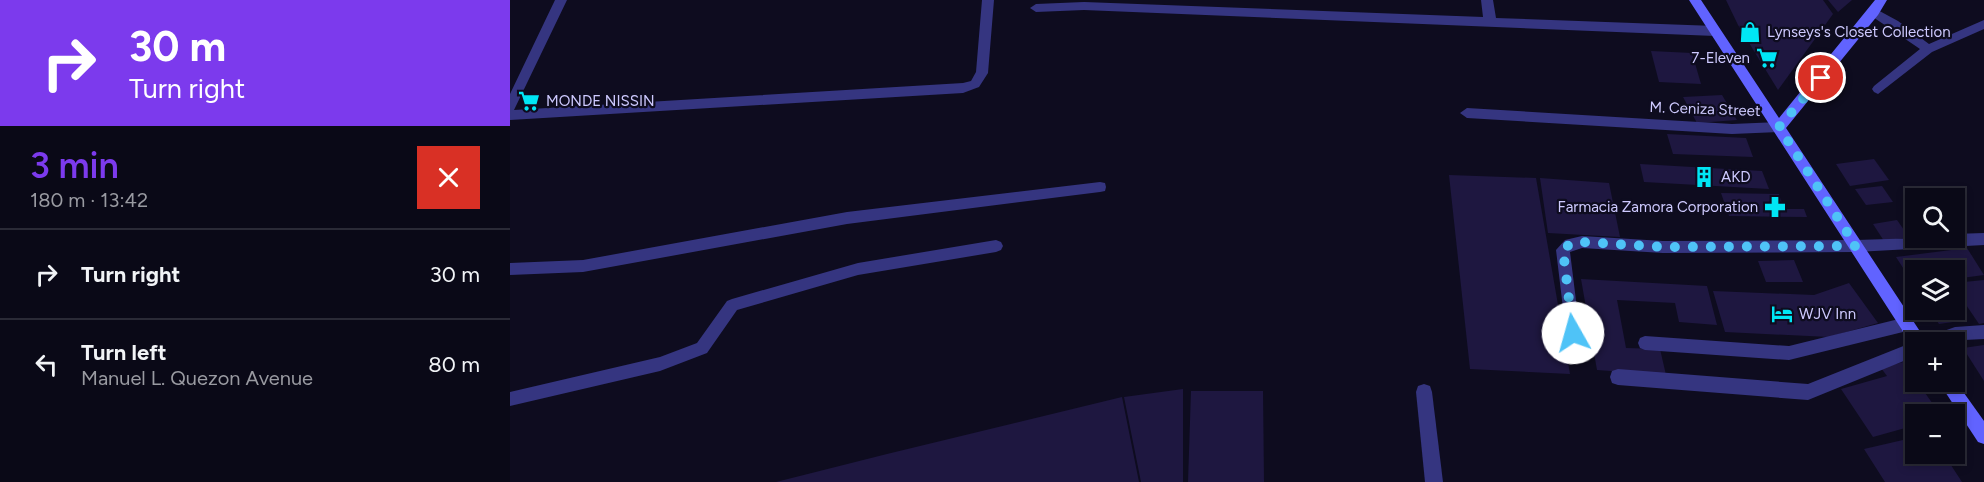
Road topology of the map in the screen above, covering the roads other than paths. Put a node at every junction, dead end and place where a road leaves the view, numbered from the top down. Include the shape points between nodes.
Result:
1 (561, 0) edge
2 (988, 0) edge
3 (1487, 0) edge
4 (1695, 0) edge
5 (1084, 3) edge
6 (1877, 6) edge
7 (1036, 8) dead end
8 (1490, 22) junction
9 (1984, 24) edge
10 (1715, 31) junction
11 (1928, 49) junction
12 (1878, 89) dead end
13 (510, 107) edge
14 (1467, 113) dead end
15 (510, 115) edge
16 (1779, 127) junction
17 (1100, 187) dead end
18 (1984, 239) edge
19 (996, 246) dead end
20 (1856, 246) junction
21 (510, 269) edge
22 (1907, 324) junction
23 (1912, 332) edge
24 (1984, 332) edge
25 (1573, 333) dead end
26 (1965, 333) edge
27 (1646, 343) dead end
28 (1905, 352) edge
29 (1618, 376) dead end
30 (1424, 392) dead end
31 (1954, 392) edge
32 (510, 399) edge
33 (1984, 436) edge
34 (1434, 482) edge

1 - 13 lane
2 - 15 lane via 982,74 975,84 963,88
3 - 8 street
4 - 10 main road
5 - 7 street
5 - 8 street
6 - 11 lane
6 - 16 main road, M. Ceniza Street
8 - 10 street
9 - 11 lane
10 - 16 main road
11 - 12 lane
14 - 16 street, M. Ceniza Street via 1732,129
16 - 20 main road
17 - 21 lane via 847,218 583,266
18 - 20 street
19 - 32 lane via 858,269 732,305 702,348 660,364
20 - 22 main road
20 - 25 lane via 1570,244 1563,250
22 - 23 main road
22 - 27 lane via 1789,353
24 - 26 lane
28 - 29 street via 1808,392
30 - 34 street
31 - 33 main road

